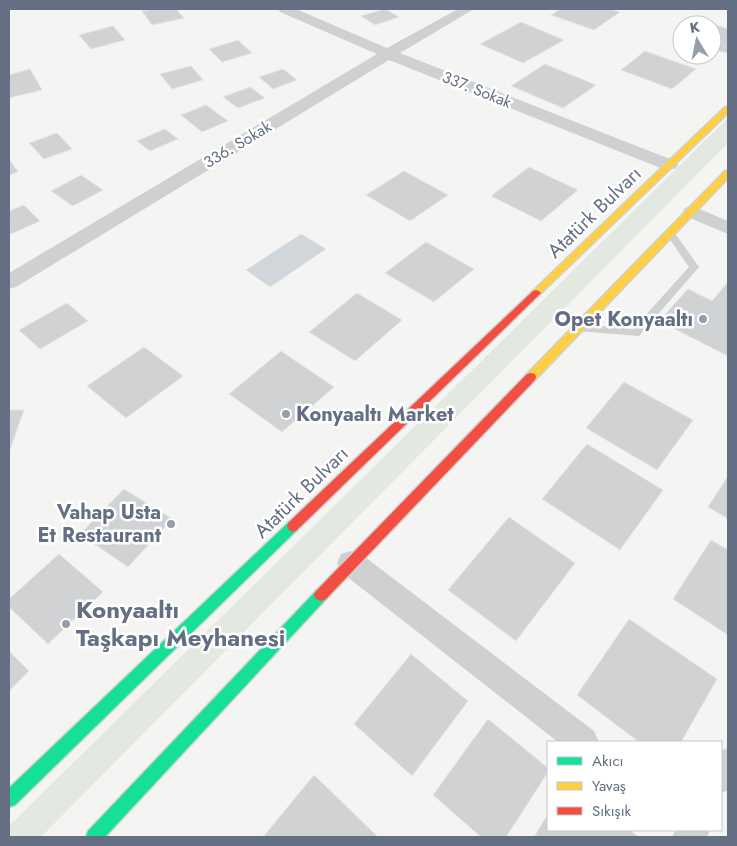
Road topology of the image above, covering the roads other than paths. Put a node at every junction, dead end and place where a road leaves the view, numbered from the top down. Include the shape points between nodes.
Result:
1 (285, 9) edge
2 (468, 9) edge
3 (388, 54) junction
4 (728, 109) edge
5 (670, 165) junction
6 (728, 174) edge
7 (692, 212) junction
8 (728, 228) edge
9 (671, 234) junction
10 (9, 282) edge
11 (580, 328) junction
12 (351, 563) junction
13 (582, 741) edge
14 (728, 764) edge
15 (722, 775) edge
16 (9, 799) edge
17 (94, 837) edge

1 - 3 street, 337. Sokak
2 - 3 street, 336. Sokak
3 - 5 street, 337. Sokak
3 - 10 street, 336. Sokak
4 - 5 main road, Atatürk Bulvarı
5 - 16 main road, Atatürk Bulvarı
6 - 7 main road
7 - 8 street
7 - 9 main road
9 - 11 main road
9 - 11 lane via 694,267 635,333
11 - 12 main road
12 - 13 street
12 - 17 main road
14 - 15 street

